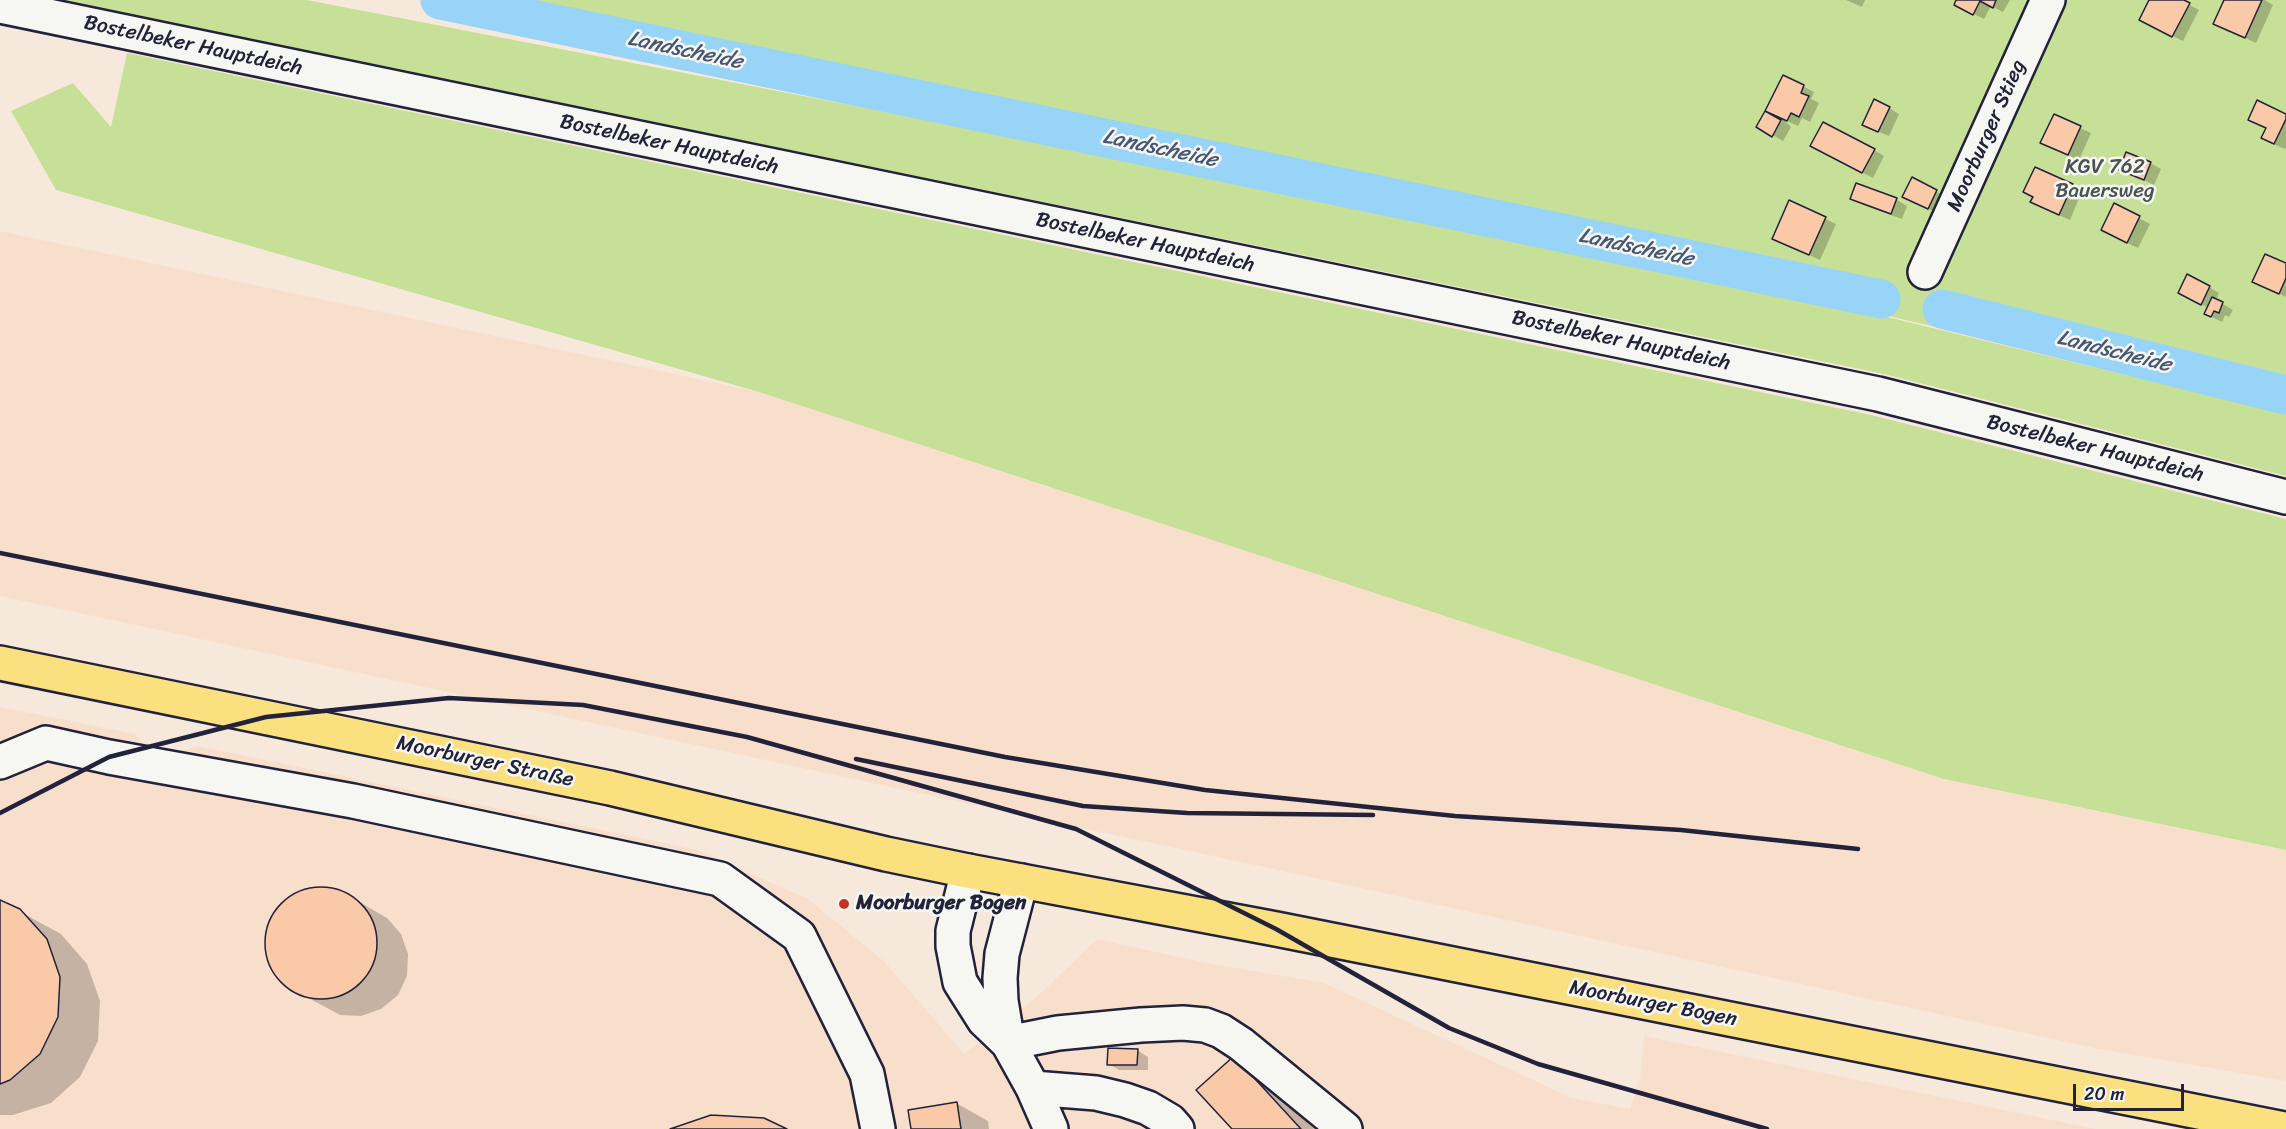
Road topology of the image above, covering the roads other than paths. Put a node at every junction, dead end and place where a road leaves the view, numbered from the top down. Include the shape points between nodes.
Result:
1 (2048, 0) edge
2 (0, 6) edge
3 (1925, 272) dead end
4 (2286, 497) edge
5 (0, 663) edge
6 (0, 762) edge
7 (968, 871) junction
8 (1021, 881) junction
9 (1008, 1043) junction
10 (1033, 1088) junction
11 (878, 1129) edge
12 (1051, 1129) edge
13 (1177, 1129) edge
14 (1345, 1129) edge
15 (2284, 1129) edge

1 - 3 street, Moorburger Stieg
2 - 4 street, Bostelbeker Hauptdeich via 1878,394
5 - 7 main road, Moorburger Straße via 610,788
6 - 11 street via 46,743 353,801 720,879 799,936 867,1074
7 - 8 main road, Moorburger Straße
7 - 9 street via 953,931 956,968 971,1002
8 - 9 street via 1002,954 1000,978
8 - 15 main road, Moorburger Bogen
9 - 10 street
9 - 14 street via 1058,1033 1141,1025 1204,1025 1241,1044
10 - 12 street
10 - 13 street via 1096,1093 1125,1100 1148,1108

